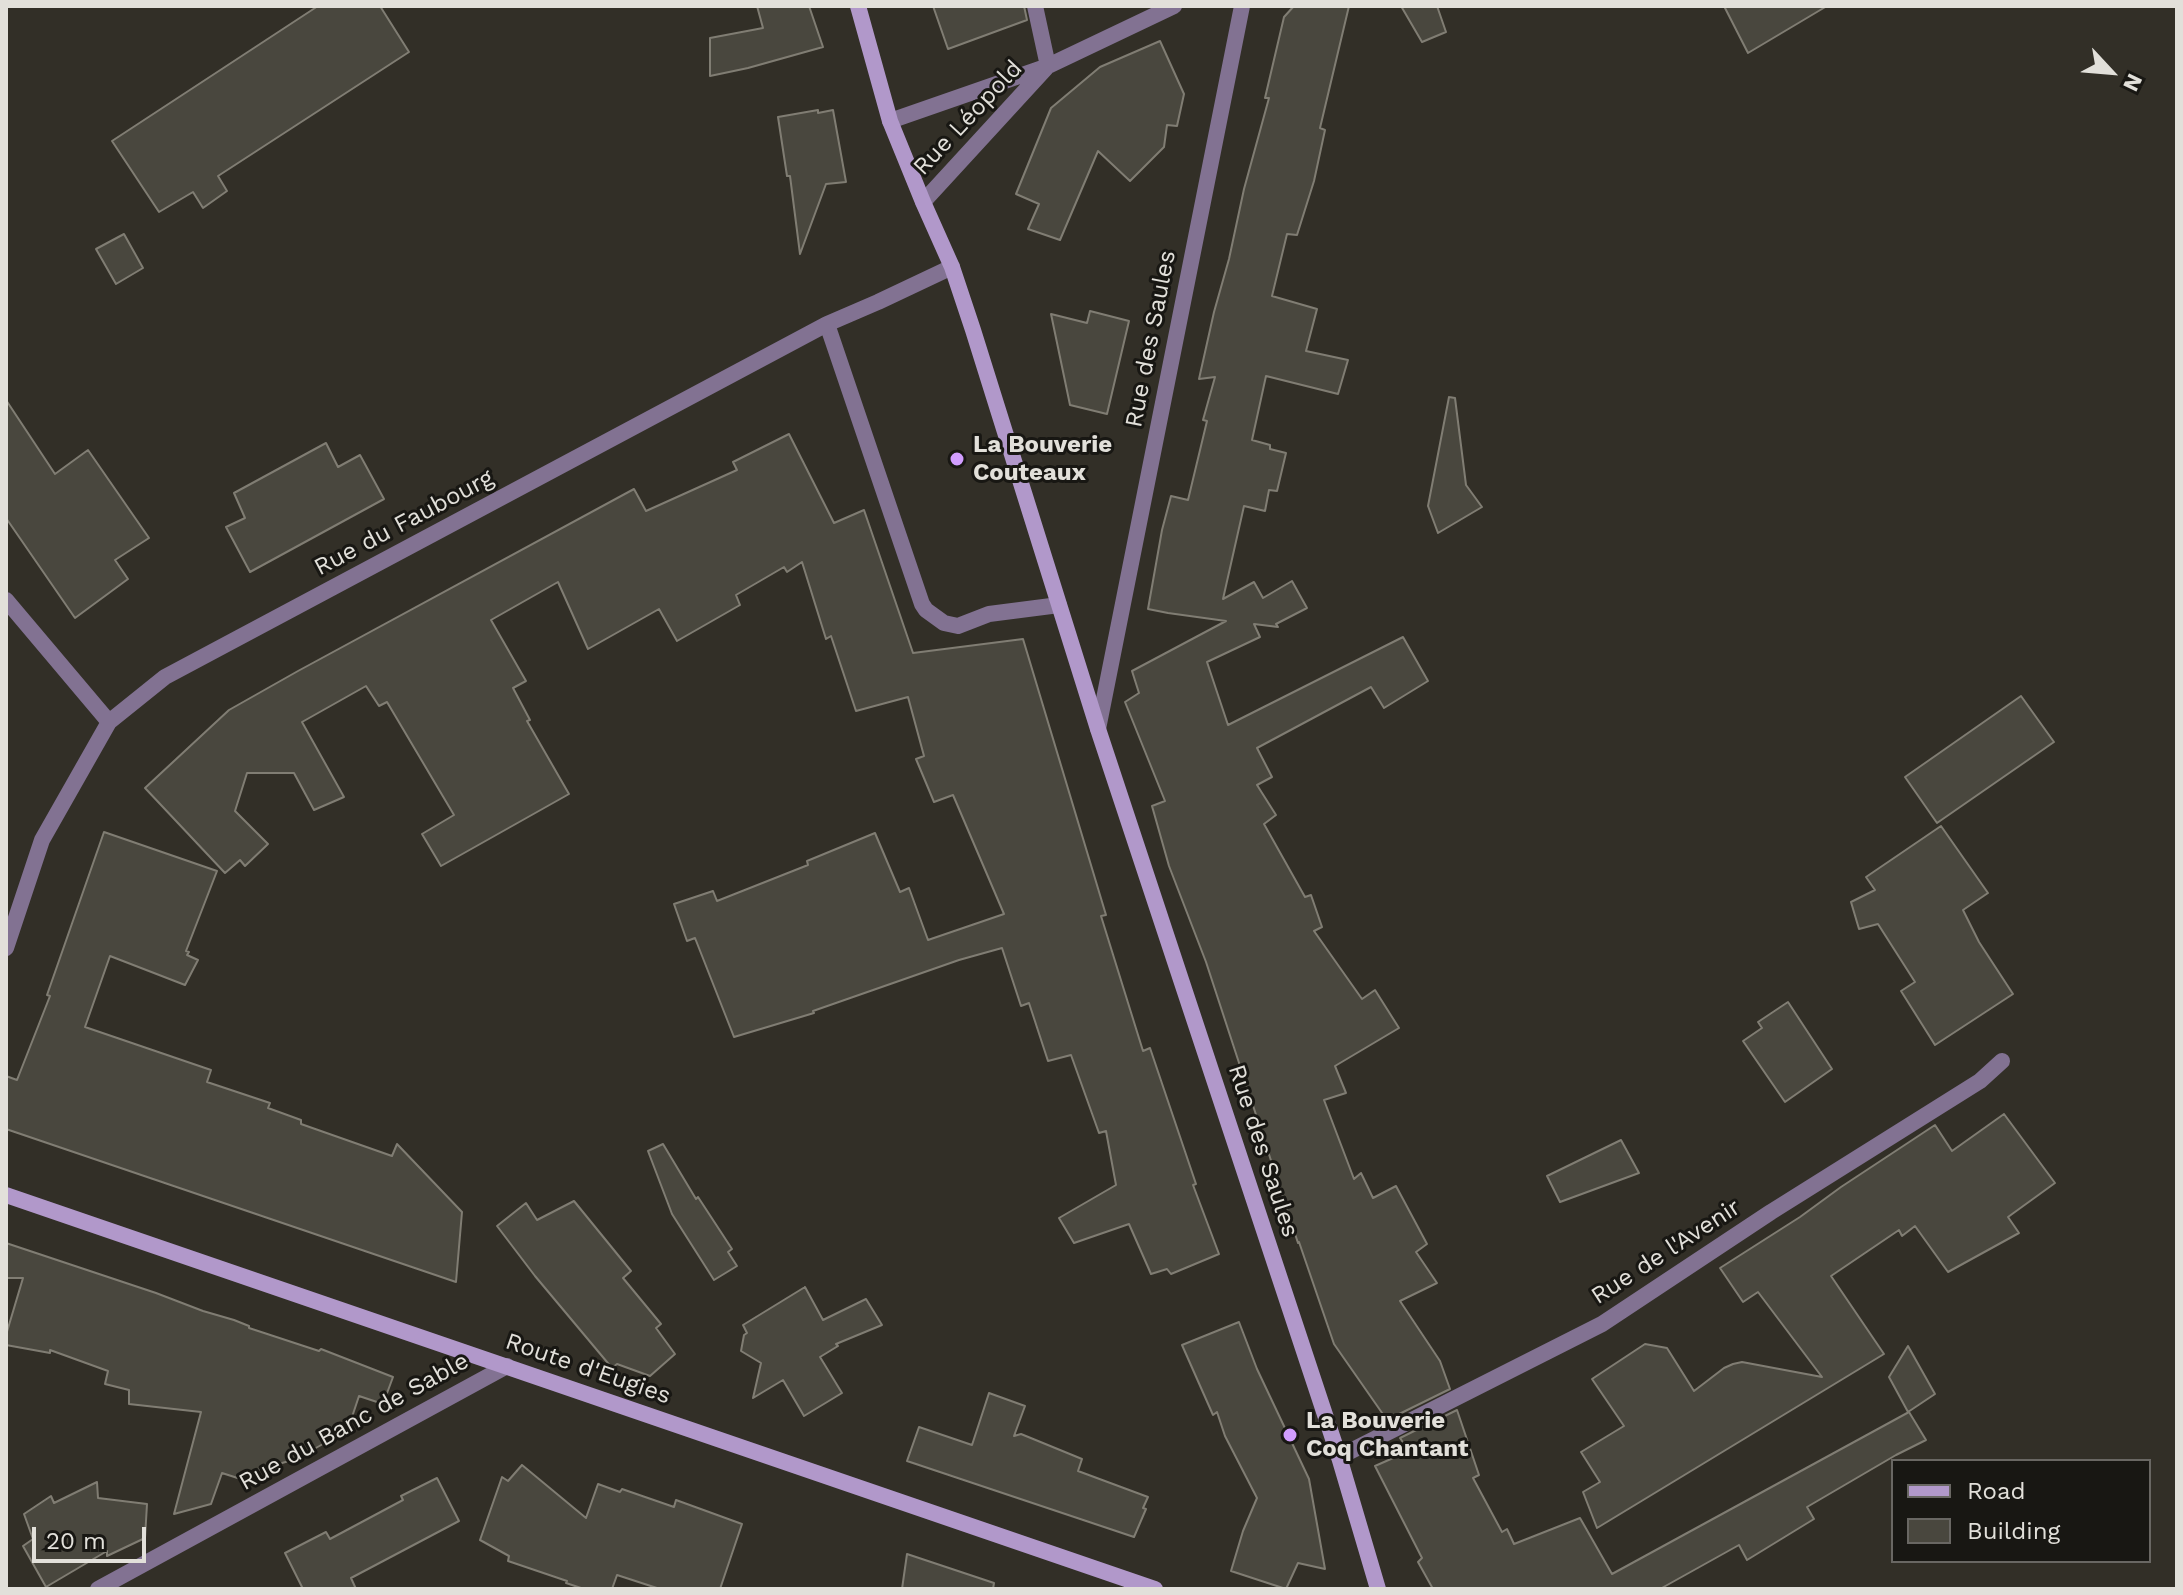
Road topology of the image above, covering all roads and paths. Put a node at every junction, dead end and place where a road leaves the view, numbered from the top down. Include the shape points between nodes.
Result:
1 (858, 6) edge
2 (1035, 6) edge
3 (1174, 6) edge
4 (1242, 6) edge
5 (1048, 66) junction
6 (890, 121) junction
7 (923, 202) junction
8 (952, 267) junction
9 (827, 324) junction
10 (6, 600) edge
11 (1059, 605) junction
12 (109, 722) junction
13 (1098, 729) junction
14 (6, 948) edge
15 (2002, 1061) dead end
16 (6, 1195) edge
17 (507, 1366) junction
18 (1339, 1457) junction
19 (98, 1589) edge
20 (1155, 1589) edge
21 (1378, 1589) edge

1 - 6 street, Rue des Saules
2 - 5 street
3 - 5 street, Rue Léopold
4 - 13 street, Rue des Saules
5 - 6 street, Rue Léopold
5 - 7 street, Rue Léopold
6 - 7 street, Rue des Saules
7 - 8 street, Rue des Saules
8 - 9 street, Rue du Faubourg
8 - 11 street, Rue des Saules
9 - 11 street via 926,610 958,626 989,614
9 - 12 street, Rue du Faubourg via 165,677
10 - 12 street
11 - 13 street, Rue des Saules
12 - 14 street, Rue du Faubourg via 42,840
13 - 18 street, Rue des Saules
15 - 18 street, Rue de l'Avenir via 1980,1081 1602,1324
16 - 17 street, Route d'Eugies
17 - 19 street, Rue du Banc de Sable
17 - 20 street, Route d'Eugies
18 - 21 street, Rue des Saules

